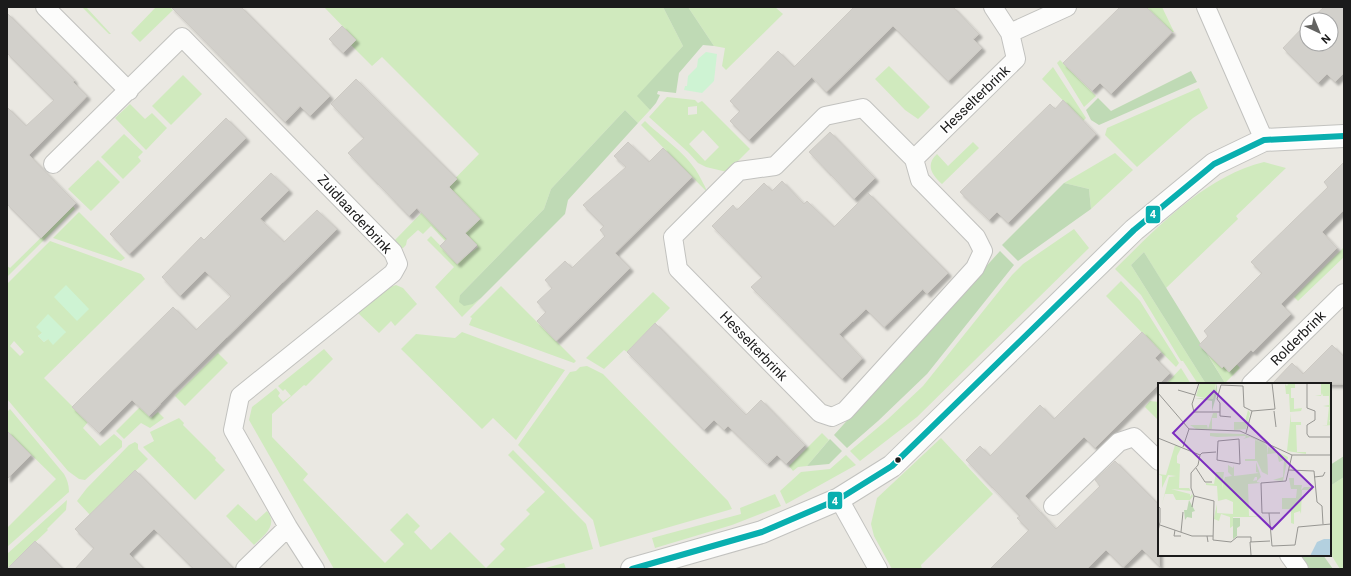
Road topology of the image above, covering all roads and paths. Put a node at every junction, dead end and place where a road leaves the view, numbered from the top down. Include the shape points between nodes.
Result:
1 (45, 7) edge
2 (993, 7) edge
3 (1067, 7) edge
4 (1206, 7) edge
5 (1010, 33) junction
6 (129, 91) junction
7 (1344, 136) edge
8 (1264, 140) junction
9 (914, 159) junction
10 (53, 164) dead end
11 (1344, 293) edge
12 (1252, 383) edge
13 (1158, 461) edge
14 (840, 499) junction
15 (1053, 506) dead end
16 (288, 527) junction
17 (1290, 556) edge
18 (245, 569) edge
19 (315, 569) edge
20 (632, 569) edge
21 (878, 569) edge
22 (1299, 569) edge

1 - 6 street
2 - 5 street, Hesselterbrink
3 - 5 street
4 - 8 street
5 - 9 street, Hesselterbrink via 1016,59
6 - 10 street, Zuidlaarderbrink
6 - 16 street, Zuidlaarderbrink via 182,37 384,242 393,252 398,264 393,272 240,396 232,430
7 - 8 street
8 - 14 street via 1214,164 1134,230 892,466
9 - 9 street, Hesselterbrink via 920,180 976,237 983,251 975,268 845,411 832,417 820,413 678,269 673,237 739,171 775,166 825,116 863,108
11 - 12 street, Rolderbrink
13 - 15 street via 1134,437 1119,442
14 - 20 street via 762,532
14 - 21 street
16 - 18 street
16 - 19 street, Zuidlaarderbrink
17 - 22 street

